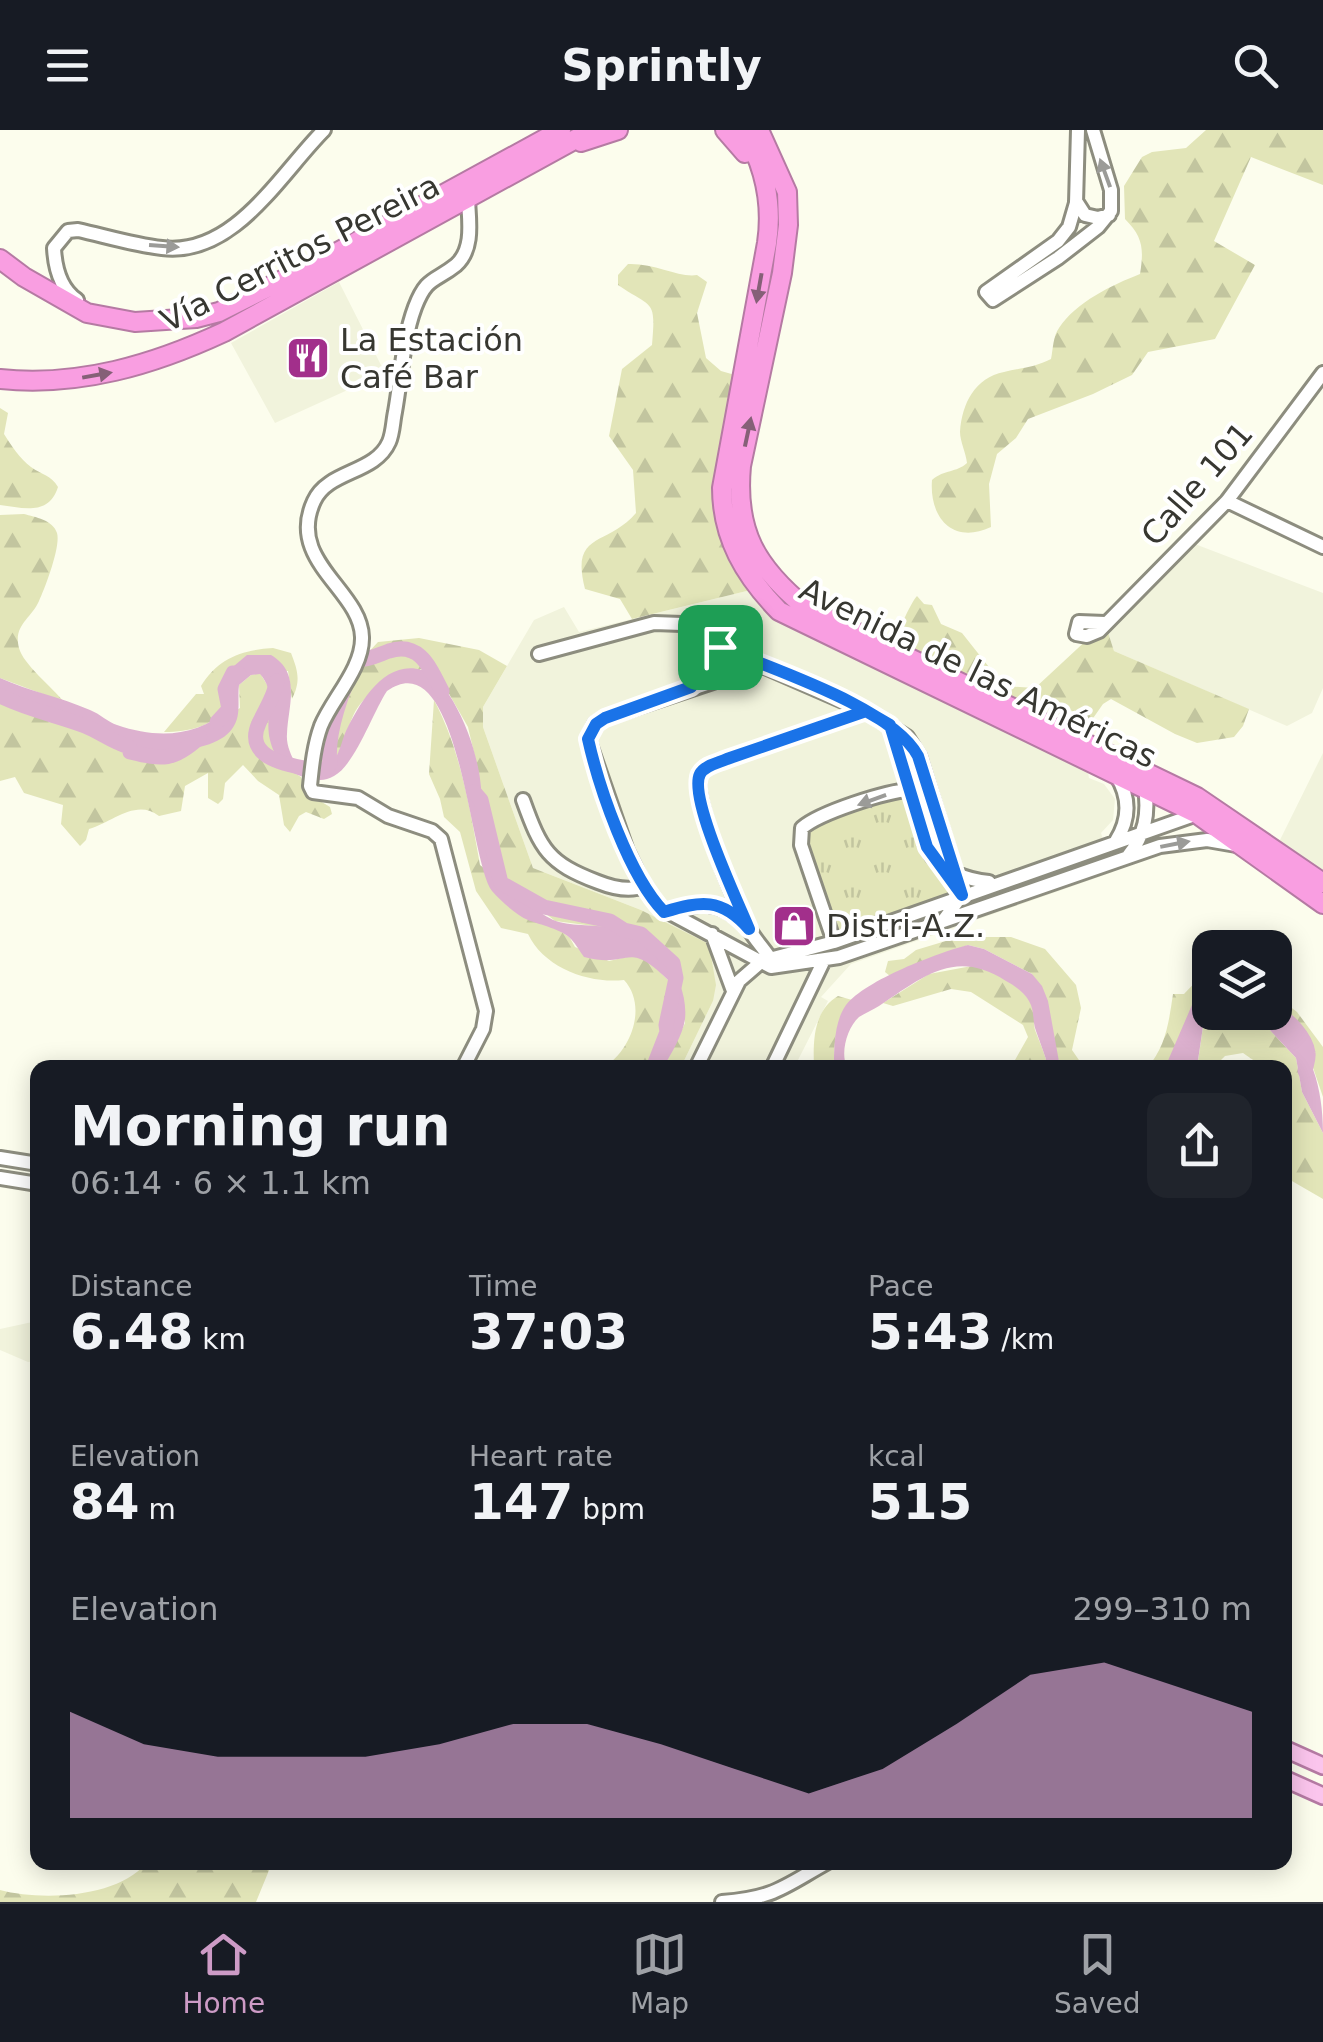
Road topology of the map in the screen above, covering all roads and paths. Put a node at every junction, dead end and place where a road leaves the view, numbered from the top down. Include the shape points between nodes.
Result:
1 (324, 130) edge
2 (538, 130) edge
3 (561, 130) edge
4 (592, 130) edge
5 (618, 130) edge
6 (725, 130) edge
7 (744, 130) edge
8 (759, 130) edge
9 (772, 130) edge
10 (1078, 130) edge
11 (1093, 130) edge
12 (556, 149) junction
13 (486, 171) junction
14 (787, 192) junction
15 (768, 198) junction
16 (1076, 198) junction
17 (468, 200) junction
18 (1108, 215) junction
19 (0, 259) edge
20 (116, 320) junction
21 (1323, 373) edge
22 (0, 380) edge
23 (1226, 501) junction
24 (1323, 547) edge
25 (1105, 624) dead end
26 (710, 642) junction
27 (539, 654) dead end
28 (764, 664) junction
29 (691, 687) junction
30 (866, 711) junction
31 (890, 725) junction
32 (1122, 771) junction
33 (1145, 788) junction
34 (910, 790) junction
35 (524, 800) dead end
36 (1206, 811) junction
37 (1143, 832) junction
38 (1116, 841) junction
39 (1243, 846) junction
40 (1079, 853) junction
41 (1128, 856) junction
42 (949, 870) junction
43 (1086, 871) junction
44 (1020, 874) junction
45 (997, 882) junction
46 (1323, 883) edge
47 (644, 886) junction
48 (1026, 892) junction
49 (962, 895) junction
50 (1323, 904) edge
51 (664, 912) junction
52 (942, 923) junction
53 (749, 929) junction
54 (712, 934) junction
55 (834, 942) junction
56 (857, 950) junction
57 (824, 960) junction
58 (769, 962) junction
59 (733, 991) junction
60 (785, 1041) junction
61 (467, 1060) edge
62 (700, 1060) edge
63 (776, 1060) edge
64 (783, 1060) edge
65 (0, 1158) edge
66 (30, 1163) edge
67 (0, 1178) edge
68 (30, 1183) edge
69 (1292, 1752) edge
70 (1323, 1766) edge
71 (1292, 1782) edge
72 (1323, 1796) edge
73 (814, 1870) edge
74 (722, 1902) edge

20 -> 1 street via 65,292 54,256 59,239 78,230 164,249 212,239 237,225
2 - 13 highway
3 - 13 highway
4 - 12 highway
5 - 12 highway
6 - 15 highway
7 - 15 highway, Avenida de las Américas
8 - 14 highway, Avenida de las Américas
9 - 14 highway
10 - 16 street
18 -> 11 street via 1113,198
12 - 17 highway, Vía Cerritos Pereira
13 - 20 highway via 218,312 168,321
32 -> 14 highway, Avenida de las Américas via 806,608 770,576 749,542 741,466 782,273
15 -> 32 highway, Avenida de las Américas via 768,234 722,488 724,519 741,565 779,611
16 - 18 street via 1085,215
16 - 18 street via 1058,241 991,296 1058,258
22 -> 17 highway, Vía Cerritos Pereira via 102,375 170,356
17 - 61 street via 467,248 457,264 426,284 414,309 389,442 373,462 322,487 309,514 321,570 360,620 362,640 358,660 320,728 310,786 313,792 358,798 442,839 486,1011
19 - 20 highway via 75,308
21 - 23 street, Calle 101
23 - 24 street
23 - 25 street, Calle 101
26 - 27 street via 691,628 654,623
26 - 28 street
26 - 29 street via 708,667
28 - 29 street
28 - 30 street
29 - 47 street via 605,718 588,739
30 - 31 street
30 - 53 street via 700,774 696,790 704,817
31 - 34 street
31 - 42 street via 918,756
32 - 33 highway
32 - 36 highway, Avenida de las Américas
32 - 38 street via 1128,808
33 - 36 highway, Avenida de las Américas
33 - 37 street
34 - 42 street via 927,847
34 -> 55 street via 802,828 801,845
35 - 47 street via 539,842 563,867 615,888
36 - 37 street
36 - 39 highway, Avenida de las Américas
36 - 46 highway, Avenida de las Américas
37 - 38 street
37 - 41 street
38 - 40 street
41 -> 39 street via 1189,840
39 - 50 highway, Avenida de las Américas
40 - 43 street
40 - 44 street
41 - 43 street
42 - 45 street
42 - 49 street
43 - 48 street
44 - 45 street
44 - 48 street
45 - 49 street
47 - 51 street
48 - 52 street
49 - 52 street
49 - 55 street
51 - 53 street via 704,902 728,910
51 - 54 street
52 - 56 street
53 - 58 street
54 - 58 street
54 - 59 street
55 - 56 street
55 - 58 street
56 - 57 street
57 - 58 street
57 - 60 street
58 - 59 street via 749,970
59 - 62 street
60 - 63 street
60 - 64 street
65 - 66 street
67 - 68 street
69 - 70 main road
71 - 72 main road
73 - 74 street via 774,1894

